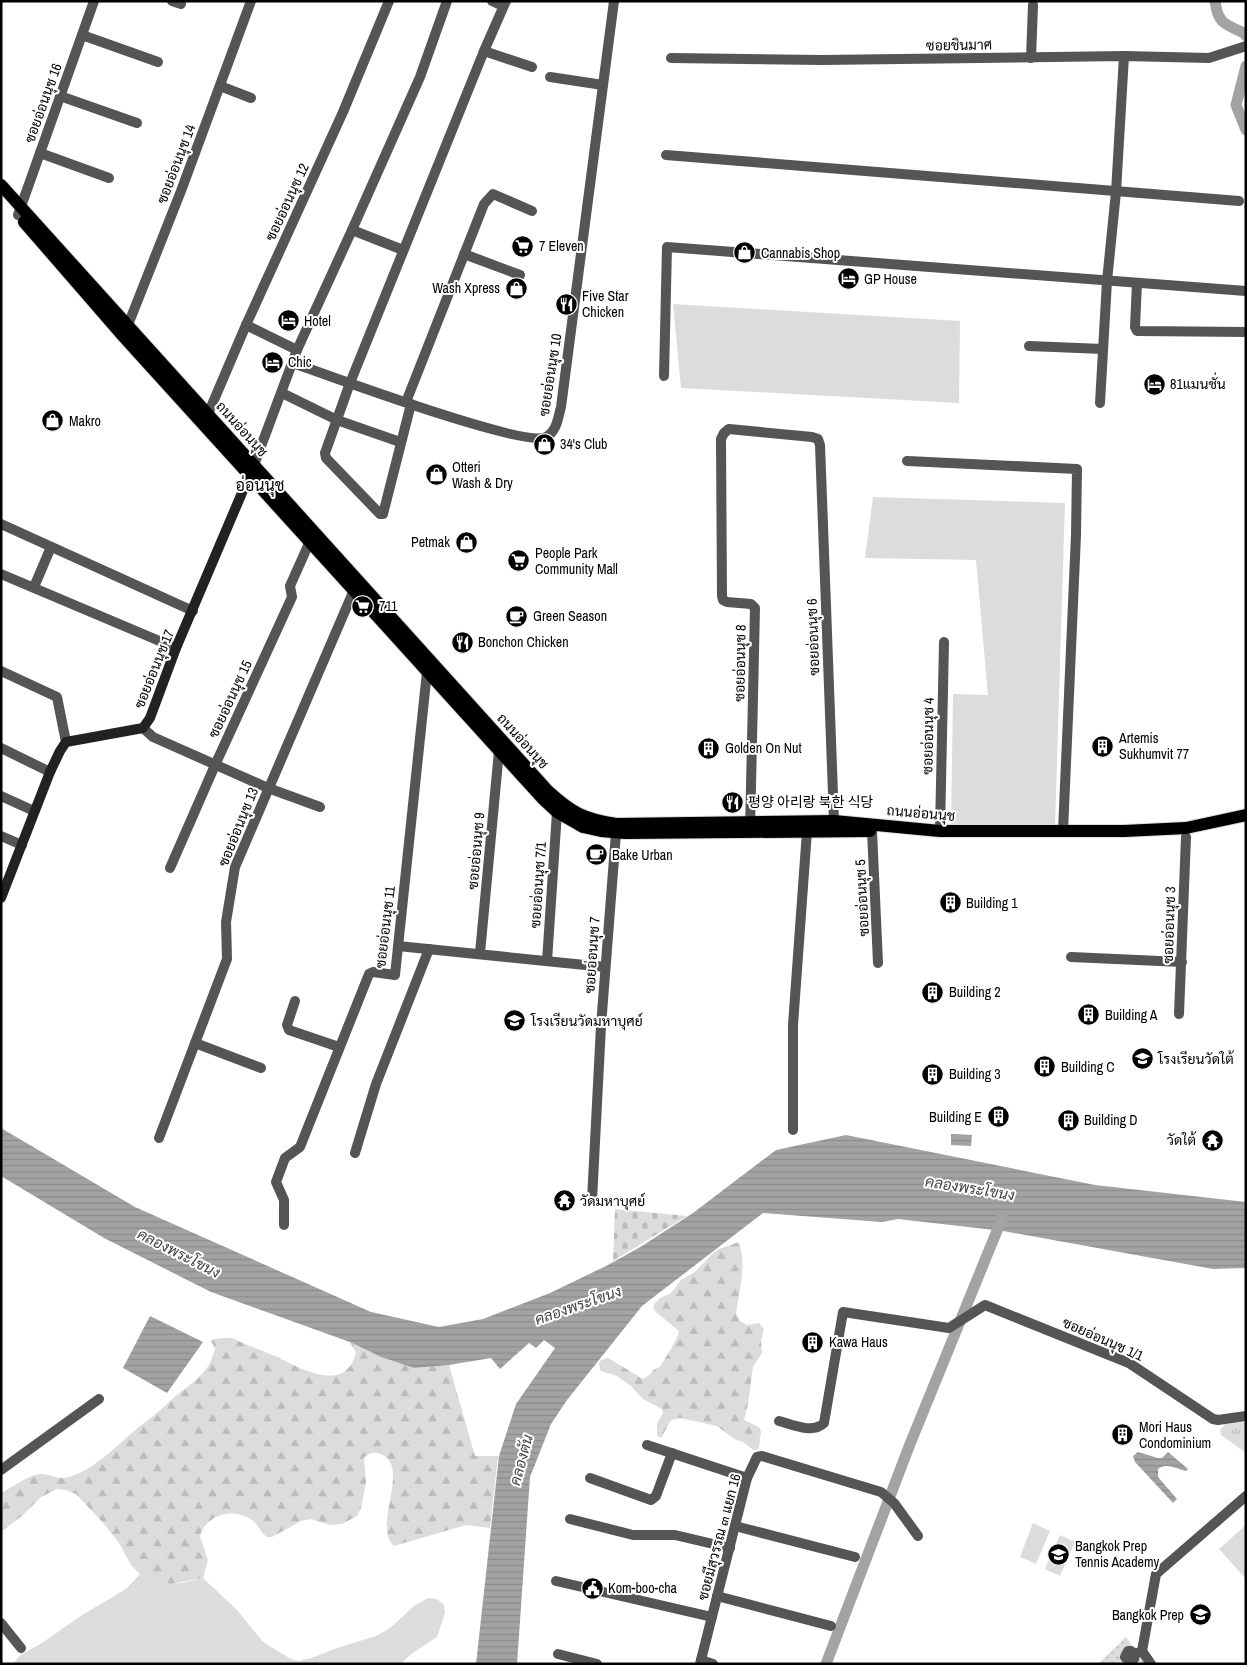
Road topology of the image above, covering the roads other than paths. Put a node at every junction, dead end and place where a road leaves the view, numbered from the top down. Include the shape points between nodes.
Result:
1 (94, 1) edge
2 (251, 1) edge
3 (389, 1) edge
4 (447, 1) edge
5 (492, 1) edge
6 (614, 1) edge
7 (505, 4) edge
8 (1033, 5) dead end
9 (82, 35) junction
10 (1246, 46) edge
11 (484, 51) junction
12 (1124, 56) junction
13 (671, 58) dead end
14 (1031, 58) junction
15 (158, 62) dead end
16 (532, 68) dead end
17 (550, 77) dead end
18 (603, 85) junction
19 (220, 86) junction
20 (60, 96) junction
21 (251, 98) dead end
22 (137, 123) dead end
23 (40, 153) junction
24 (666, 154) dead end
25 (110, 178) dead end
26 (1, 185) edge
27 (1116, 192) junction
28 (1, 197) edge
29 (1239, 201) dead end
30 (19, 211) junction
31 (532, 211) dead end
32 (352, 230) junction
33 (404, 250) junction
34 (464, 254) junction
35 (520, 274) dead end
36 (1107, 280) junction
37 (1137, 282) junction
38 (1246, 291) edge
39 (246, 325) junction
40 (126, 330) junction
41 (1246, 332) edge
42 (1029, 346) dead end
43 (1103, 349) junction
44 (297, 350) junction
45 (293, 363) junction
46 (664, 376) dead end
47 (350, 383) junction
48 (282, 393) junction
49 (408, 403) junction
50 (1100, 403) dead end
51 (205, 418) junction
52 (337, 420) junction
53 (724, 433) joint
54 (400, 442) junction
55 (907, 461) dead end
56 (252, 470) junction
57 (1, 524) edge
58 (310, 541) junction
59 (51, 547) junction
60 (1, 574) edge
61 (34, 587) junction
62 (354, 590) junction
63 (193, 611) junction
64 (944, 642) dead end
65 (176, 648) junction
66 (1, 671) edge
67 (427, 672) junction
68 (143, 728) junction
69 (66, 742) junction
70 (1, 748) edge
71 (498, 751) junction
72 (216, 764) junction
73 (50, 772) junction
74 (268, 788) junction
75 (1, 796) edge
76 (320, 807) dead end
77 (34, 811) junction
78 (557, 812) junction
79 (1246, 815) edge
80 (1246, 823) edge
81 (829, 826) junction
82 (750, 827) junction
83 (807, 831) junction
84 (940, 831) junction
85 (872, 832) junction
86 (1186, 832) junction
87 (616, 833) junction
88 (1063, 835) junction
89 (1, 836) edge
90 (973, 836) junction
91 (22, 845) junction
92 (170, 868) dead end
93 (1, 898) edge
94 (398, 946) junction
95 (429, 949) junction
96 (480, 954) junction
97 (1071, 957) dead end
98 (547, 961) junction
99 (1182, 962) junction
100 (878, 963) dead end
101 (605, 967) junction
102 (295, 1002) dead end
103 (1179, 1014) dead end
104 (196, 1043) junction
105 (339, 1047) junction
106 (261, 1068) dead end
107 (792, 1130) dead end
108 (159, 1138) dead end
109 (356, 1154) dead end
110 (592, 1200) dead end
111 (284, 1225) dead end
112 (99, 1399) dead end
113 (1246, 1416) edge
114 (779, 1421) dead end
115 (647, 1445) dead end
116 (672, 1453) junction
117 (1, 1470) edge
118 (590, 1478) dead end
119 (747, 1478) junction
120 (1246, 1496) edge
121 (570, 1519) dead end
122 (735, 1526) junction
123 (918, 1536) dead end
124 (730, 1548) junction
125 (855, 1557) dead end
126 (556, 1581) dead end
127 (718, 1596) junction
128 (712, 1617) junction
129 (1, 1624) edge
130 (831, 1626) dead end
131 (21, 1648) dead end
132 (558, 1654) dead end
133 (701, 1662) edge
134 (597, 1664) edge
135 (713, 1664) edge
136 (1151, 1664) edge

1 - 9 street, ซอยอ่อนนุช 16
2 - 19 street, ซอยอ่อนนุช 14
3 - 39 street, ซอยอ่อนนุช 12 via 343,112
4 - 32 street via 420,77
5 - 7 street
6 - 18 street, ซอยอ่อนนุช 10
7 - 11 street
8 - 14 street
9 - 15 street
9 - 20 street, ซอยอ่อนนุช 16
10 - 12 street, ซอยชินมาศ via 1209,58
11 - 16 street
11 - 33 street
12 - 14 street, ซอยชินมาศ
12 - 27 street
13 - 14 street, ซอยชินมาศ
17 - 18 street
18 - 49 street, ซอยอ่อนนุช 10 via 562,398 553,431 538,439 496,431
19 - 21 street
19 - 40 street, ซอยอ่อนนุช 14
20 - 22 street
20 - 23 street, ซอยอ่อนนุช 16
23 - 25 street
23 - 30 street, ซอยอ่อนนุช 16
24 - 27 street
26 - 30 main road, ถนนอ่อนนุช
27 - 29 street
27 - 36 street
28 - 30 main road, ถนนอ่อนนุช
30 - 40 main road, ถนนอ่อนนุช
31 - 34 street via 493,194 484,204
32 - 33 street
32 - 44 street
33 - 47 street
34 - 35 street
34 - 49 street
36 - 37 street
36 - 43 street
36 - 46 street via 667,247
37 - 38 street
37 - 41 street via 1137,331
39 - 44 street
39 - 51 street, ซอยอ่อนนุช 12
40 - 51 main road, ถนนอ่อนนุช
42 - 43 street
43 - 50 street
44 - 45 street
45 - 47 street, ซอยอ่อนนุช 10
45 - 48 street
47 - 49 street, ซอยอ่อนนุช 10
47 - 52 street
48 - 52 street
48 - 56 street
49 - 54 street
51 - 56 main road, ถนนอ่อนนุช
52 - 54 street
52 - 54 street via 324,456 380,514 383,514
53 - 81 street, ซอยอ่อนนุช 6 via 729,429 812,437 818,439 820,445
53 - 82 street, ซอยอ่อนนุช 8 via 721,438 722,596 727,602 751,604 755,608
55 - 88 street via 1077,469
56 - 58 main road, ถนนอ่อนนุช
56 - 63 street, ซอยอ่อนนุช 17
56 - 82 main road, ถนนอ่อนนุช via 562,804 586,819 616,824
57 - 59 street
58 - 62 main road, ถนนอ่อนนุช
58 - 72 street, ซอยอ่อนนุช 15 via 290,586 292,597
59 - 61 street
59 - 63 street
60 - 61 street
61 - 65 street
62 - 67 main road, ถนนอ่อนนุช
62 - 74 street, ซอยอ่อนนุช 13
63 - 65 street, ซอยอ่อนนุช 17
64 - 84 street, ซอยอ่อนนุช 4
65 - 68 street, ซอยอ่อนนุช 17 via 150,718
66 - 69 street via 57,697
67 - 71 main road, ถนนอ่อนนุช
67 - 94 street, ซอยอ่อนนุช 11
68 - 69 street, ซอยอ่อนนุช 17
68 - 72 street via 153,737
69 - 73 street
70 - 73 street
71 - 78 main road, ถนนอ่อนนุช
71 - 96 street, ซอยอ่อนนุช 9
72 - 74 street
72 - 92 street, ซอยอ่อนนุช 15
73 - 77 street
74 - 76 street
74 - 104 street, ซอยอ่อนนุช 13 via 234,867 226,922 227,959
75 - 77 street
77 - 91 street
78 - 87 main road, ถนนอ่อนนุช via 583,827
78 - 98 street, ซอยอ่อนนุช 7/1
79 - 86 main road, ถนนอ่อนนุช
80 - 86 main road, ถนนอ่อนนุช
81 - 82 main road, ถนนอ่อนนุช
81 - 83 main road, ถนนอ่อนนุช
81 - 84 main road, ถนนอ่อนนุช
81 - 85 main road, ถนนอ่อนนุช
82 - 83 main road, ถนนอ่อนนุช
82 - 87 main road, ถนนอ่อนนุช
83 - 107 street via 793,1025
84 - 90 main road, ถนนอ่อนนุช
85 - 90 main road, ถนนอ่อนนุช
85 - 100 street, ซอยอ่อนนุช 5
86 - 88 main road, ถนนอ่อนนุช
86 - 99 street, ซอยอ่อนนุช 3
87 - 101 street, ซอยอ่อนนุช 7
88 - 90 main road, ถนนอ่อนนุช
89 - 91 street
91 - 93 street
94 - 95 street
94 - 105 street, ซอยอ่อนนุช 11 via 395,975 369,974
95 - 96 street
95 - 109 street via 376,1084
96 - 98 street
97 - 99 street
98 - 101 street
99 - 103 street, ซอยอ่อนนุช 3
101 - 110 street, ซอยอ่อนนุช 7
102 - 105 street via 287,1025 289,1030
104 - 106 street
104 - 108 street, ซอยอ่อนนุช 13
105 - 111 street, ซอยอ่อนนุช 11 via 300,1147 285,1158 276,1182 284,1200
112 - 117 street
113 - 114 street, ซอยอ่อนนุช 1/1 via 1213,1419 1129,1363 993,1307 982,1306 946,1328 844,1312 824,1423 813,1429
115 - 116 street
116 - 118 street via 656,1496 651,1500
116 - 119 street
119 - 122 street, ซอยมีสุวรรณ ๓ แยก 16
119 - 123 street, ซอยมีสุวรรณ ๓ แยก 16 via 760,1456 881,1492 894,1503
120 - 136 street via 1156,1574 1138,1652
121 - 124 street via 633,1535 674,1535
122 - 124 street, ซอยมีสุวรรณ ๓ แยก 16
122 - 125 street
124 - 127 street, ซอยมีสุวรรณ ๓ แยก 16
126 - 128 street
127 - 128 street, ซอยมีสุวรรณ ๓ แยก 16
127 - 130 street
128 - 133 street, ซอยมีสุวรรณ ๓ แยก 16
129 - 131 street
132 - 134 street
133 - 135 street

